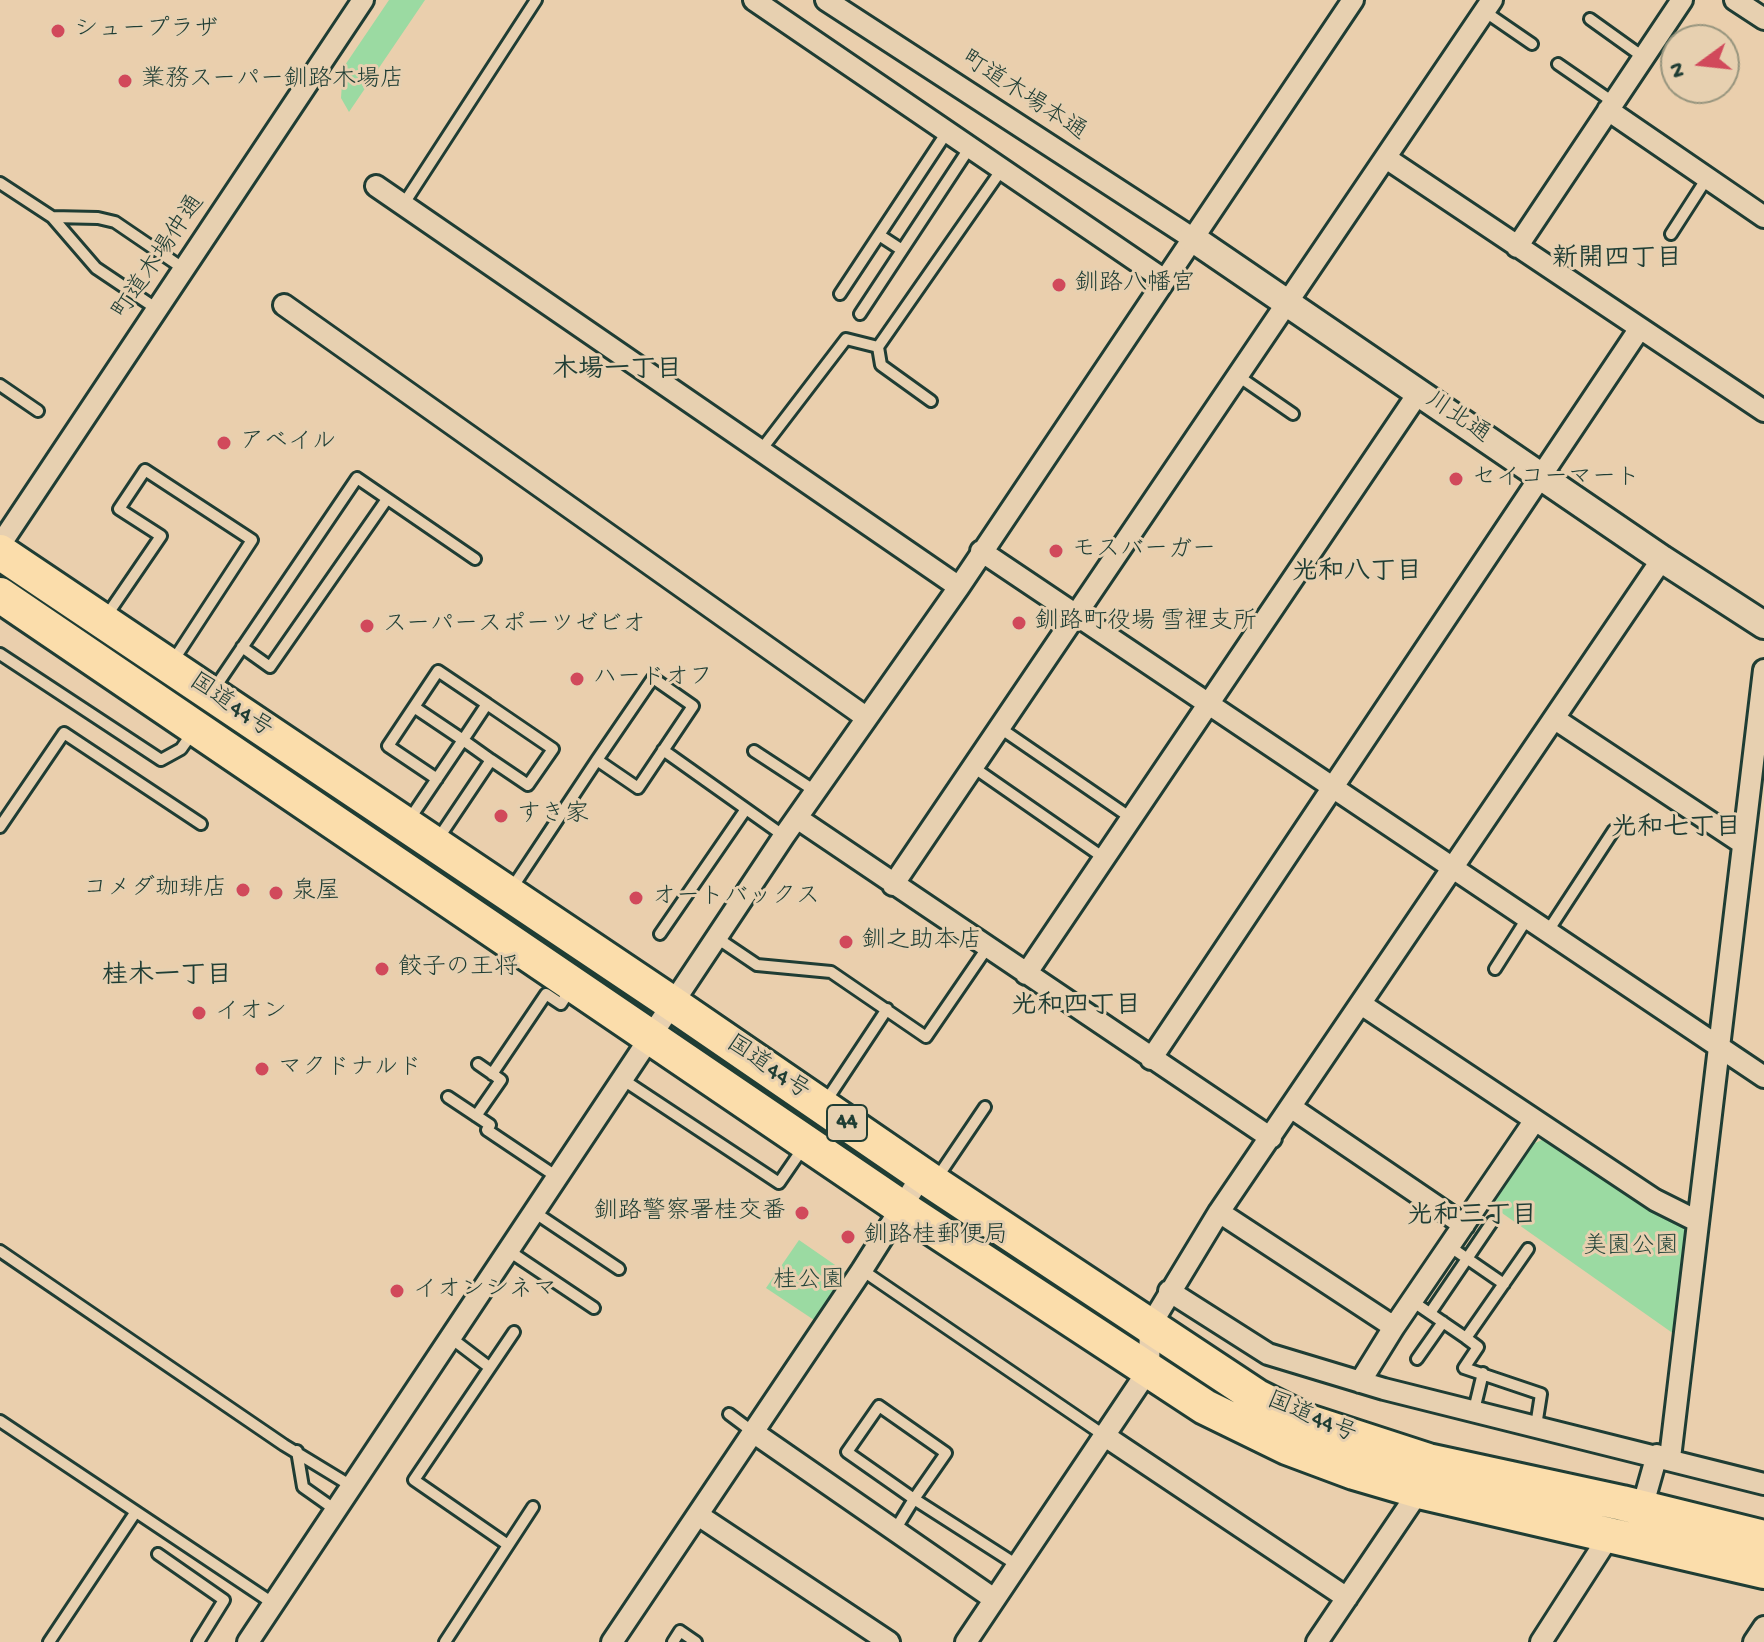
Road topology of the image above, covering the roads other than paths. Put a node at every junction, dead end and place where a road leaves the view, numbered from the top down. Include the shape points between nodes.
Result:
1 (363, 0) edge
2 (536, 0) edge
3 (754, 0) edge
4 (826, 0) edge
5 (1353, 0) edge
6 (1682, 0) edge
7 (1735, 0) edge
8 (1488, 5) edge
9 (1590, 19) dead end
10 (1764, 19) edge
11 (1532, 44) dead end
12 (1643, 57) junction
13 (1558, 64) dead end
14 (1610, 106) junction
15 (947, 132) junction
16 (970, 147) junction
17 (1386, 158) junction
18 (1002, 169) junction
19 (1707, 178) junction
20 (0, 183) edge
21 (376, 186) dead end
22 (403, 205) junction
23 (52, 217) junction
24 (1764, 217) edge
25 (1671, 234) dead end
26 (879, 235) junction
27 (1192, 238) junction
28 (1517, 247) junction
29 (902, 250) junction
30 (184, 269) junction
31 (1163, 279) junction
32 (840, 294) dead end
33 (1287, 304) junction
34 (284, 305) dead end
35 (157, 309) junction
36 (860, 314) dead end
37 (1640, 328) junction
38 (878, 347) junction
39 (1238, 376) junction
40 (0, 385) edge
41 (1419, 392) junction
42 (931, 401) dead end
43 (38, 411) dead end
44 (1764, 411) edge
45 (1293, 414) dead end
46 (761, 450) junction
47 (1541, 475) junction
48 (387, 499) junction
49 (0, 545) edge
50 (981, 551) junction
51 (0, 552) edge
52 (475, 559) dead end
53 (1662, 559) junction
54 (959, 587) junction
55 (0, 595) edge
56 (1076, 614) junction
57 (103, 621) junction
58 (1764, 625) edge
59 (242, 647) junction
60 (0, 654) edge
61 (170, 666) junction
62 (1764, 670) edge
63 (1208, 703) junction
64 (487, 704) junction
65 (414, 707) junction
66 (204, 710) junction
67 (867, 718) junction
68 (1555, 719) junction
69 (1000, 728) junction
70 (463, 740) junction
71 (663, 750) junction
72 (754, 751) dead end
73 (491, 760) junction
74 (597, 760) junction
75 (973, 767) junction
76 (437, 779) junction
77 (1332, 786) junction
78 (815, 791) junction
79 (746, 809) junction
80 (797, 818) junction
81 (1131, 818) junction
82 (201, 824) dead end
83 (406, 825) junction
84 (0, 827) edge
85 (1614, 830) dead end
86 (784, 836) junction
87 (1742, 843) junction
88 (1104, 858) junction
89 (1454, 867) junction
90 (449, 872) junction
91 (893, 885) junction
92 (508, 893) junction
93 (1528, 917) junction
94 (1548, 931) junction
95 (660, 934) dead end
96 (717, 938) junction
97 (987, 948) junction
98 (1495, 969) dead end
99 (1026, 974) junction
100 (574, 985) junction
101 (673, 1004) junction
102 (1361, 1004) junction
103 (887, 1009) junction
104 (651, 1036) junction
105 (1720, 1047) junction
106 (1151, 1059) junction
107 (478, 1064) dead end
108 (492, 1074) junction
109 (1764, 1077) edge
110 (622, 1079) junction
111 (448, 1097) dead end
112 (822, 1106) junction
113 (985, 1107) dead end
114 (1292, 1108) junction
115 (476, 1116) junction
116 (1535, 1120) junction
117 (1271, 1138) junction
118 (807, 1143) junction
119 (557, 1177) junction
120 (928, 1179) junction
121 (902, 1208) junction
122 (534, 1212) junction
123 (1219, 1212) junction
124 (1697, 1221) junction
125 (1492, 1222) dead end
126 (1464, 1225) junction
127 (1449, 1246) junction
128 (1528, 1249) dead end
129 (0, 1251) edge
130 (509, 1251) junction
131 (1467, 1259) junction
132 (619, 1269) dead end
133 (862, 1270) junction
134 (1504, 1284) junction
135 (1169, 1291) junction
136 (1412, 1301) junction
137 (594, 1308) dead end
138 (1430, 1313) junction
139 (1443, 1322) junction
140 (1150, 1326) junction
141 (1394, 1327) junction
142 (514, 1332) dead end
143 (451, 1338) junction
144 (1466, 1338) junction
145 (1417, 1359) dead end
146 (489, 1367) junction
147 (1149, 1369) junction
148 (1483, 1373) junction
149 (1360, 1382) junction
150 (1474, 1410) junction
151 (729, 1414) dead end
152 (0, 1421) edge
153 (1536, 1426) junction
154 (753, 1432) junction
155 (1105, 1436) junction
156 (297, 1451) junction
157 (1663, 1456) junction
158 (1423, 1476) junction
159 (1764, 1484) edge
160 (353, 1487) junction
161 (914, 1499) junction
162 (533, 1507) dead end
163 (337, 1511) junction
164 (135, 1513) junction
165 (698, 1515) junction
166 (1625, 1516) junction
167 (895, 1530) junction
168 (1764, 1538) edge
169 (508, 1545) junction
170 (158, 1554) dead end
171 (1017, 1565) junction
172 (1764, 1571) edge
173 (1347, 1598) junction
174 (994, 1599) junction
175 (274, 1604) junction
176 (1764, 1627) edge
177 (49, 1642) edge
178 (198, 1642) edge
179 (248, 1642) edge
180 (445, 1642) edge
181 (612, 1642) edge
182 (673, 1642) edge
183 (696, 1642) edge
184 (889, 1642) edge
185 (966, 1642) edge
186 (1317, 1642) edge
187 (1541, 1642) edge
188 (1754, 1642) edge

1 - 30 street, 町道木場仲通
2 - 22 lane
3 - 15 street
4 - 27 street, 町道木場本通
5 - 27 street
6 - 12 street
7 - 10 street
8 - 11 lane
8 - 17 street
9 - 12 lane
12 - 14 street
13 - 14 lane
14 - 19 street
14 - 28 street
15 - 16 street
15 - 26 lane
16 - 18 street
16 - 29 lane
17 - 28 street
17 - 33 street
18 - 31 street
18 - 38 lane
19 - 24 street
19 - 25 lane
20 - 23 lane
21 - 22 street
22 - 46 street
23 - 30 lane via 115,222
23 - 35 lane via 96,268
26 - 29 lane
26 - 32 lane
27 - 31 street
27 - 33 street, 川北通
28 - 37 street
29 - 36 lane
30 - 35 street, 町道木場仲通
31 - 50 street
33 - 39 street
33 - 41 street, 川北通
34 - 67 street
35 - 49 street, 町道木場仲通
37 - 44 street
37 - 47 street
38 - 42 lane via 881,365
38 - 46 lane via 846,339
39 - 45 lane
39 - 56 street
40 - 43 lane
41 - 47 street, 川北通
41 - 63 street
46 - 54 street
47 - 53 street, 川北通
47 - 77 street
48 - 52 lane
48 - 59 lane via 270,667
48 - 59 lane via 357,478
50 - 54 street
50 - 56 street
51 - 57 highway, 国道44号 / 44
53 - 58 street, 川北通
53 - 68 street
54 - 67 street
55 - 66 highway, 国道44号 / 44
56 - 63 street
56 - 69 street
57 - 61 highway, 国道44号 / 44
57 - 61 lane via 161,536 119,509 145,470 252,540
59 - 66 lane
60 - 66 lane via 161,760 181,749
61 - 66 highway, 国道44号 / 44
62 - 87 street
63 - 77 street
63 - 81 street
64 - 65 lane via 438,671
64 - 70 lane
64 - 73 lane via 553,749 528,785
65 - 70 lane
65 - 76 lane via 388,746
66 - 83 highway, 国道44号 / 44
66 - 90 highway, 国道44号 / 44
67 - 78 street
68 - 87 street
68 - 89 street
69 - 75 street
69 - 81 lane
70 - 73 lane
70 - 76 lane
71 - 74 lane via 638,788
71 - 74 lane via 693,706 653,678
71 - 79 lane
72 - 78 lane
73 - 90 lane
74 - 92 lane
75 - 88 lane
75 - 91 street
76 - 83 lane
77 - 89 street
77 - 106 street
78 - 80 street
79 - 86 lane
79 - 95 lane
80 - 86 street
80 - 91 street
81 - 88 street
82 - 84 lane via 64,733
83 - 90 highway, 国道44号 / 44
85 - 94 lane
86 - 96 street
87 - 105 street
88 - 99 street
89 - 93 street
89 - 102 street
90 - 92 highway, 国道44号 / 44
90 - 100 highway, 国道44号 / 44
91 - 97 street
92 - 101 highway, 国道44号 / 44
93 - 94 street
93 - 98 lane
94 - 105 street
96 - 101 street
96 - 103 lane via 757,965 831,972
97 - 99 street
97 - 103 lane via 926,1037
99 - 106 street
100 - 104 highway, 国道44号 / 44
100 - 108 lane via 561,1004 546,994
101 - 104 street
101 - 112 highway, 国道44号 / 44
102 - 114 street
102 - 116 street
103 - 112 lane
104 - 110 street
104 - 118 highway, 国道44号 / 44
105 - 109 street
105 - 124 street
106 - 117 street
107 - 108 lane
108 - 115 lane via 501,1080
110 - 118 lane via 779,1183
110 - 119 street
111 - 115 lane
112 - 120 highway, 国道44号 / 44
113 - 120 lane
114 - 117 street
114 - 126 street
115 - 119 lane via 490,1125 487,1130
116 - 124 street via 1655,1200
116 - 126 street
117 - 123 street
118 - 121 highway, 国道44号 / 44
119 - 122 street
120 - 121 street
120 - 140 highway, 国道44号 / 44
121 - 133 street
121 - 147 highway, 国道44号 / 44
122 - 130 street
122 - 132 lane
123 - 135 street
123 - 141 street
124 - 157 street
125 - 131 lane
126 - 127 street
127 - 131 lane
127 - 136 street
128 - 134 lane
129 - 156 lane
130 - 137 lane
130 - 143 street
131 - 134 lane
131 - 138 lane
133 - 154 street
133 - 155 lane
134 - 144 lane
135 - 140 street
135 - 149 street via 1268,1354
136 - 138 lane
136 - 141 street
138 - 139 lane
139 - 144 lane
139 - 145 lane
140 - 147 street
140 - 158 highway, 国道44号 / 44 via 1257,1397
141 - 149 street
142 - 146 lane
143 - 146 lane
143 - 160 street
144 - 148 lane via 1478,1347 1464,1368
146 - 169 lane via 414,1480
147 - 155 street
147 - 158 highway, 国道44号 / 44 via 1254,1432 1354,1472
148 - 150 lane
148 - 153 lane via 1541,1394
149 - 150 street
150 - 153 street
151 - 154 lane
152 - 164 lane
153 - 157 street
154 - 165 street
154 - 167 street
155 - 171 street
155 - 173 street
156 - 160 lane
156 - 163 lane via 303,1487
157 - 159 street
157 - 166 street
158 - 166 highway, 国道44号 / 44
158 - 173 street
160 - 163 street
161 - 161 lane via 847,1452 879,1406 946,1453
161 - 167 lane
161 - 171 lane
162 - 169 lane
163 - 175 street
164 - 175 lane
164 - 177 lane
165 - 181 street
165 - 184 street
166 - 168 highway, 国道44号 / 44
166 - 172 highway, 国道44号 / 44
166 - 187 street
167 - 174 street
169 - 180 lane
170 - 178 lane via 224,1600
171 - 174 street
173 - 186 street
174 - 185 street
175 - 179 street
176 - 188 street
182 - 183 lane via 680,1631

